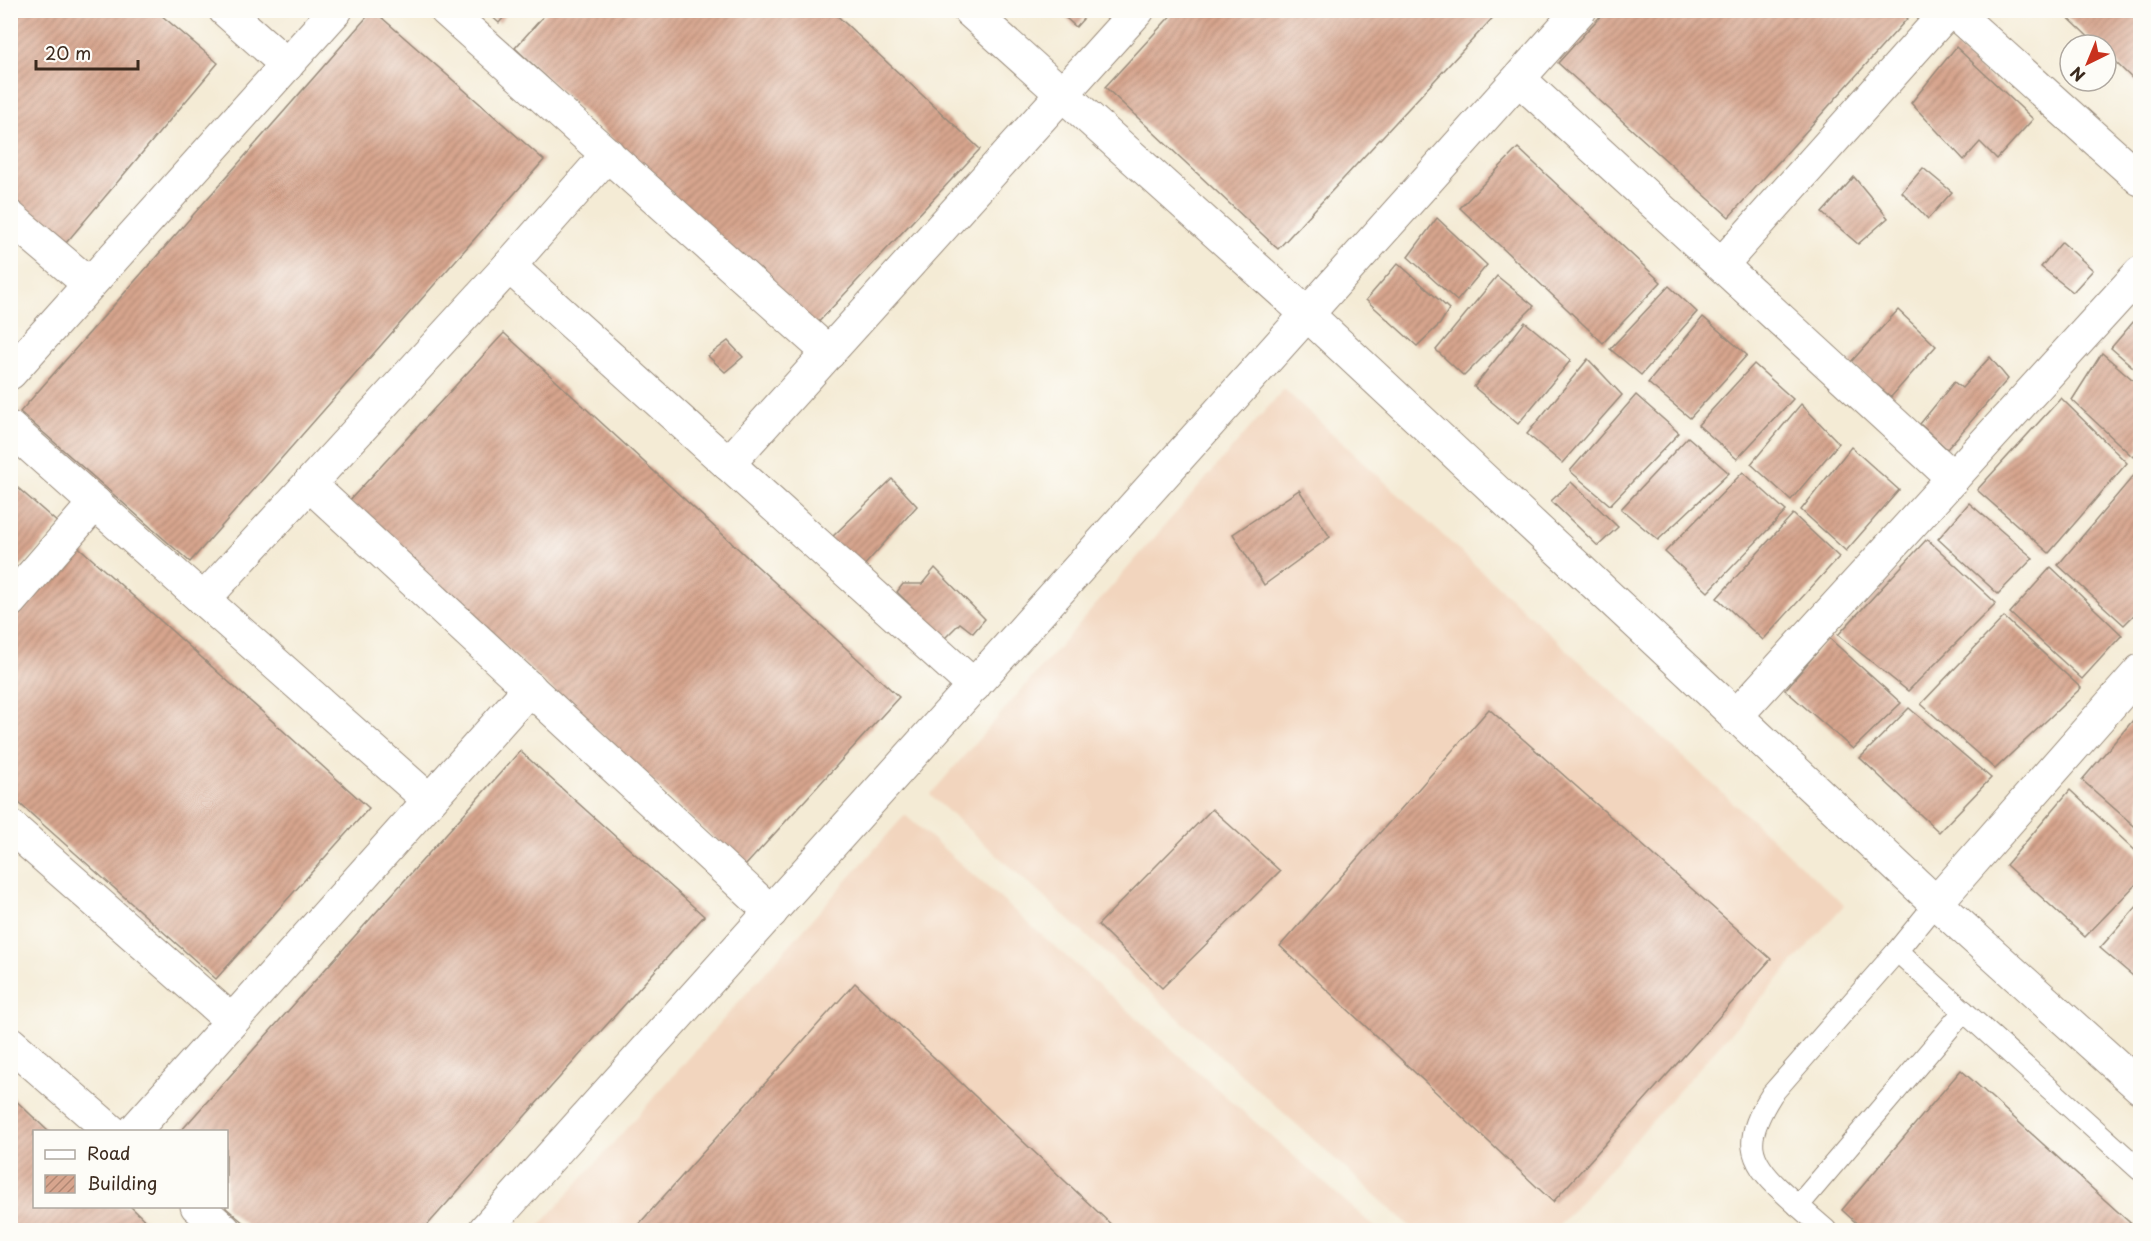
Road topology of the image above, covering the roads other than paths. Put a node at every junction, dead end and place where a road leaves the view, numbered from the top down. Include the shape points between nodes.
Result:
1 (225, 10) edge
2 (336, 10) edge
3 (446, 10) edge
4 (969, 10) edge
5 (1138, 10) edge
6 (1580, 10) edge
7 (1951, 10) edge
8 (287, 65) junction
9 (1519, 79) junction
10 (1062, 95) junction
11 (608, 154) junction
12 (2140, 179) edge
13 (10, 217) edge
14 (1722, 264) junction
15 (509, 266) junction
16 (2140, 273) edge
17 (90, 284) junction
18 (1308, 315) junction
19 (829, 353) junction
20 (10, 373) edge
21 (10, 428) edge
22 (728, 464) junction
23 (1953, 478) junction
24 (309, 484) junction
25 (95, 503) junction
26 (204, 600) junction
27 (10, 601) edge
28 (2140, 671) edge
29 (974, 686) junction
30 (530, 688) junction
31 (1735, 717) junction
32 (429, 800) junction
33 (12, 831) edge
34 (1936, 903) junction
35 (771, 912) junction
36 (1897, 951) junction
37 (1964, 1011) junction
38 (232, 1021) junction
39 (10, 1042) edge
40 (2140, 1087) edge
41 (111, 1130) edge
42 (134, 1130) edge
43 (2140, 1170) edge
44 (1798, 1206) junction
45 (199, 1208) edge
46 (224, 1230) edge
47 (485, 1230) edge
48 (1826, 1230) edge

1 - 8 street
2 - 8 street
3 - 11 street
4 - 10 street
5 - 10 street
6 - 9 street
7 - 12 street
7 - 14 street
8 - 17 street
9 - 14 street
9 - 18 street
10 - 18 street
10 - 19 street
11 - 15 street
11 - 19 street
13 - 17 street
14 - 23 street
15 - 22 street
15 - 24 street
16 - 23 street
17 - 20 street
18 - 29 street
18 - 31 street
19 - 22 street
21 - 25 street
22 - 29 street
23 - 31 street
24 - 26 street
24 - 30 street
25 - 26 street
25 - 27 street
26 - 32 street
28 - 34 street
29 - 35 street
30 - 32 street
30 - 35 street
31 - 34 street
32 - 38 street
33 - 38 street
34 - 36 lane
34 - 40 street
35 - 47 street
36 - 37 lane
36 - 44 lane via 1772,1094 1758,1119 1753,1140 1759,1167
37 - 43 lane
37 - 44 lane
38 - 42 street
39 - 41 street
44 - 48 lane
45 - 46 street

